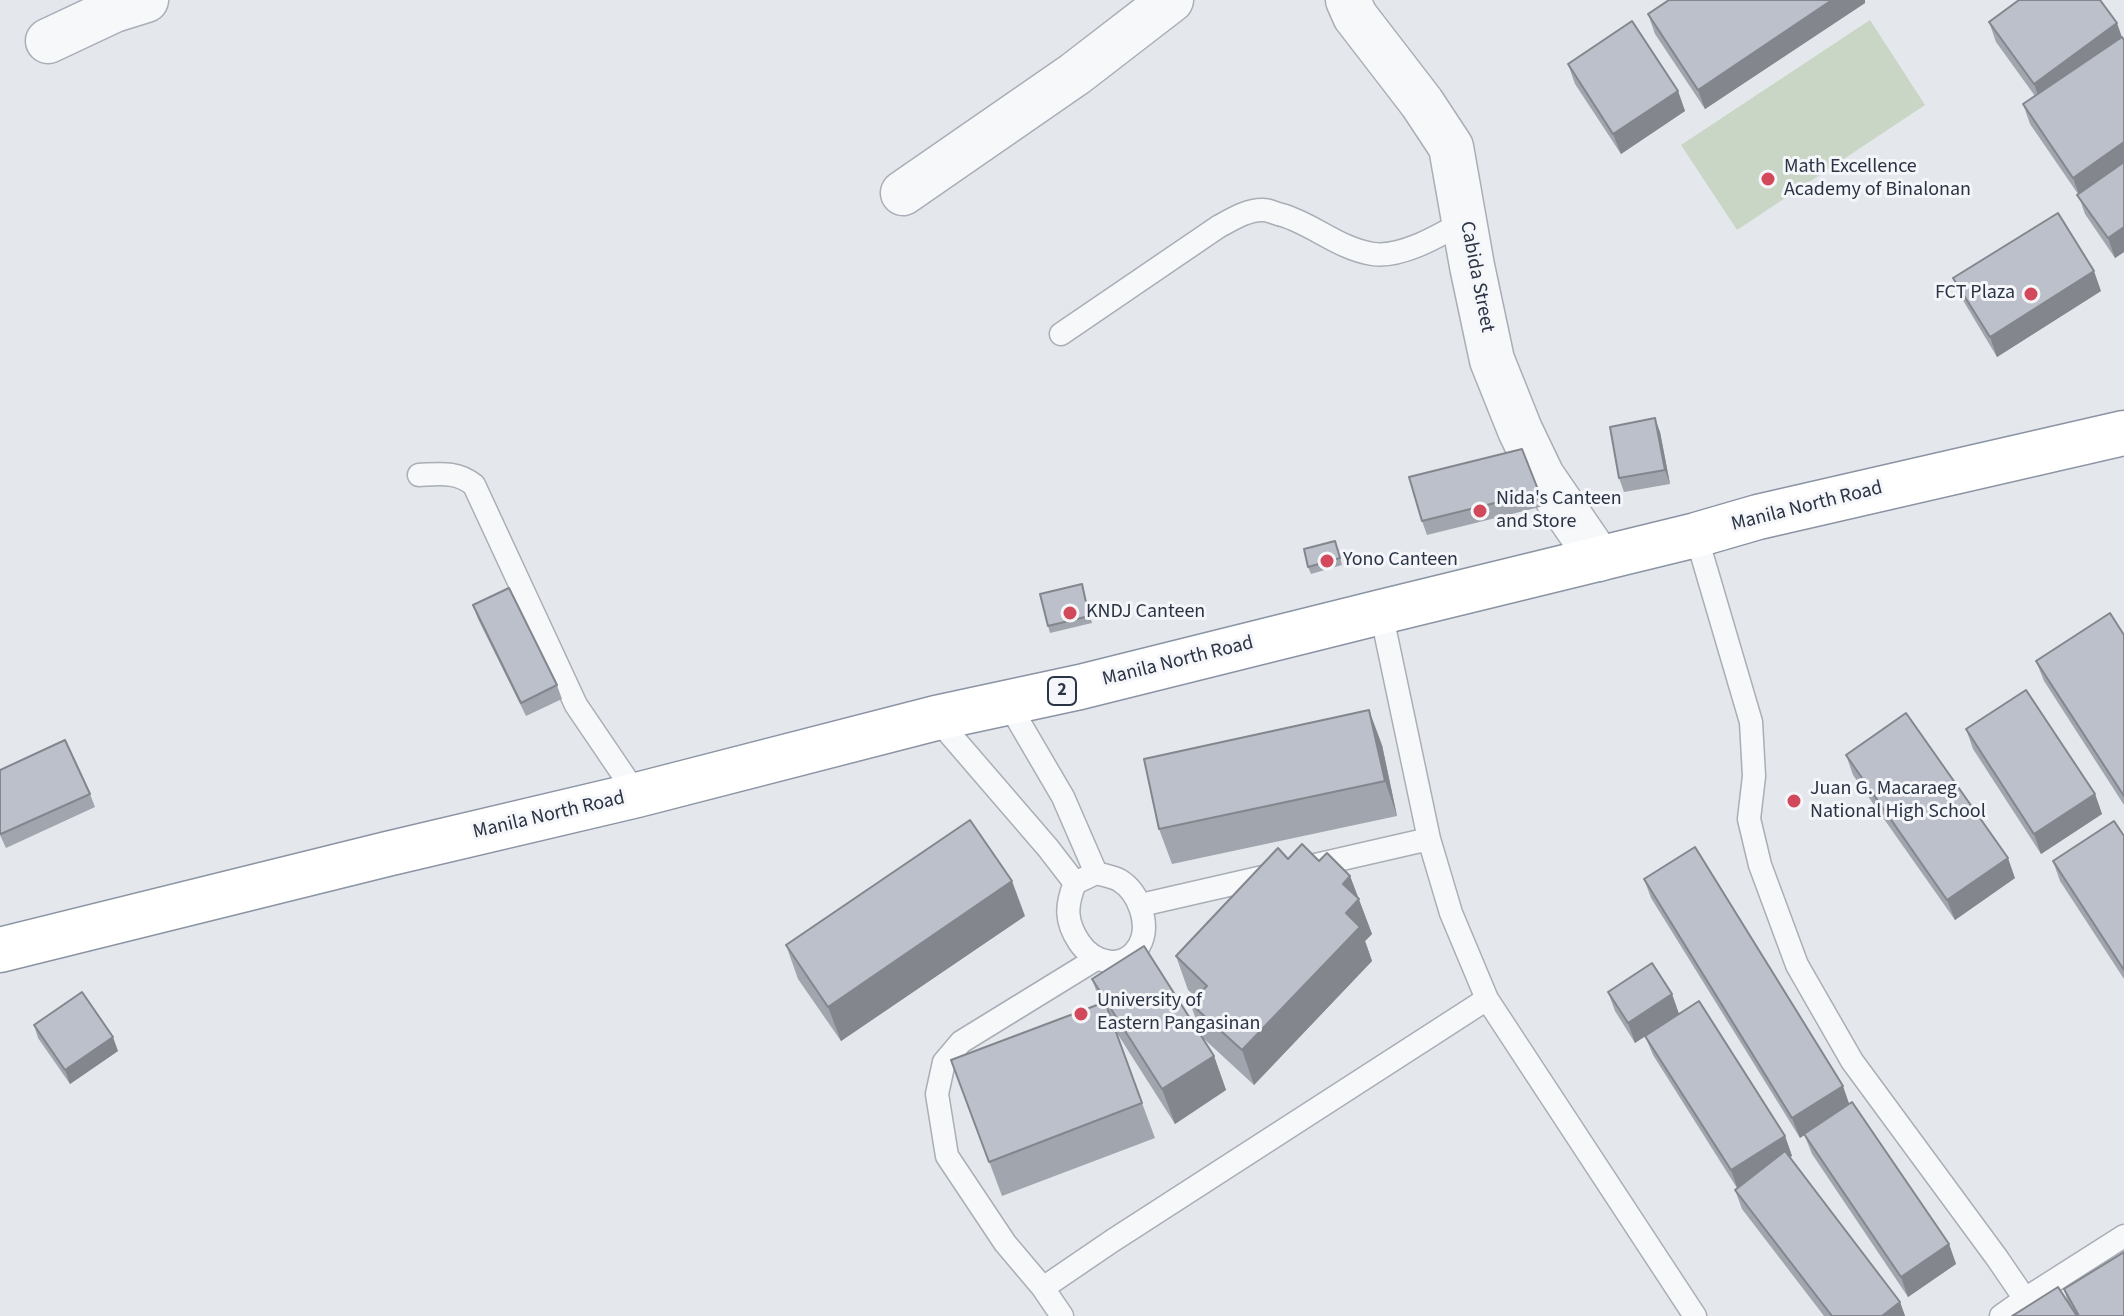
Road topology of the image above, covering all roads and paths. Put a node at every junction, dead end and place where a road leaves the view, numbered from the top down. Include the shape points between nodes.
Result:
1 (146, 0) edge
2 (1171, 0) edge
3 (1360, 5) edge
4 (48, 41) dead end
5 (903, 193) dead end
6 (1465, 221) junction
7 (1061, 334) dead end
8 (2124, 433) edge
9 (419, 475) dead end
10 (1696, 535) junction
11 (1599, 559) junction
12 (1381, 612) junction
13 (1008, 703) junction
14 (936, 718) junction
15 (637, 795) junction
16 (1429, 839) junction
17 (1096, 873) junction
18 (1075, 883) junction
19 (1141, 905) junction
20 (0, 950) edge
21 (1096, 959) junction
22 (1487, 999) junction
23 (2124, 1236) edge
24 (1043, 1288) junction
25 (2025, 1299) junction
26 (1062, 1316) edge
27 (1695, 1316) edge
28 (2001, 1316) edge

1 - 4 street
2 - 5 street
3 - 6 street, Cabida Street via 1451,147
6 - 7 lane via 1431,241 1375,254 1296,219 1263,210 1239,215
6 - 11 street, Cabida Street via 1492,360 1542,476
8 - 10 highway, Manila North Road / 2
9 - 15 lane via 451,473 474,485 576,705
10 - 11 highway, Manila North Road / 2
10 - 25 lane via 1751,722 1754,776 1749,819 1797,965 1852,1061
11 - 12 highway, Manila North Road / 2
12 - 13 highway, Manila North Road / 2
12 - 16 lane
13 - 14 highway, Manila North Road / 2
13 - 17 lane via 1063,797
14 - 15 highway, Manila North Road / 2
14 - 18 lane
15 - 20 highway, Manila North Road / 2
16 - 19 lane
16 - 22 lane via 1451,913
17 - 18 lane
17 - 19 lane via 1119,880
18 - 21 lane via 1067,903 1071,929
19 - 21 lane via 1139,946 1126,959
21 - 24 lane via 961,1042 944,1062 937,1094 947,1156 1005,1243
22 - 24 lane
22 - 27 lane
23 - 25 lane
24 - 26 lane
25 - 28 lane

